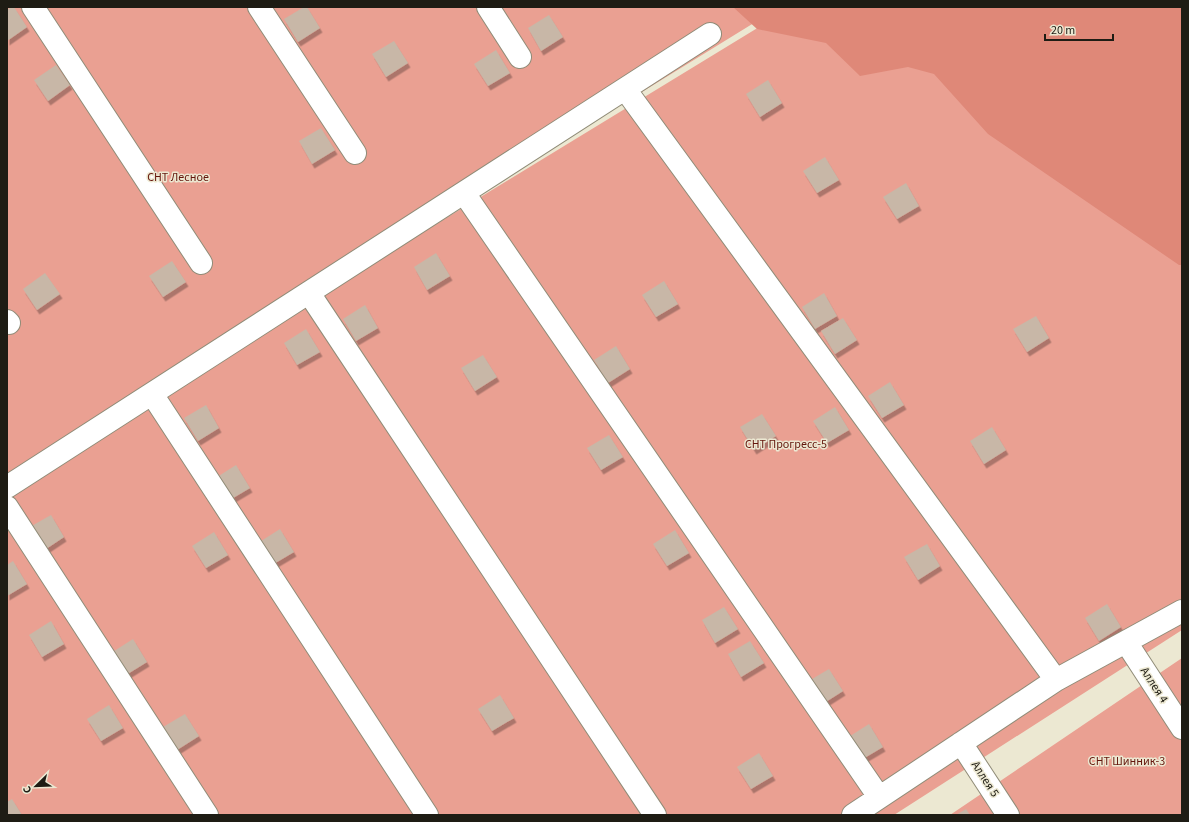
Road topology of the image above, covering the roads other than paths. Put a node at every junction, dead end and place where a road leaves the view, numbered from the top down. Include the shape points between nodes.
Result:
1 (33, 7) edge
2 (259, 7) edge
3 (488, 7) edge
4 (710, 34) dead end
5 (520, 57) dead end
6 (625, 89) junction
7 (355, 153) dead end
8 (464, 193) junction
9 (201, 262) dead end
10 (309, 293) junction
11 (152, 394) junction
12 (7, 487) edge
13 (7, 507) edge
14 (1182, 611) edge
15 (1126, 642) junction
16 (1056, 680) junction
17 (1182, 728) edge
18 (961, 743) junction
19 (879, 797) junction
20 (207, 815) edge
21 (427, 815) edge
22 (655, 815) edge
23 (852, 815) edge
24 (1008, 815) edge

1 - 9 street
2 - 7 street
3 - 5 street
4 - 6 street
6 - 8 street
6 - 16 street
8 - 10 street
8 - 19 street
10 - 11 street
10 - 22 street
11 - 12 street
11 - 21 street
13 - 20 street
14 - 15 street
15 - 16 street
15 - 17 street, Аллея 4
16 - 18 street
18 - 19 street
18 - 24 street, Аллея 5
19 - 23 street

